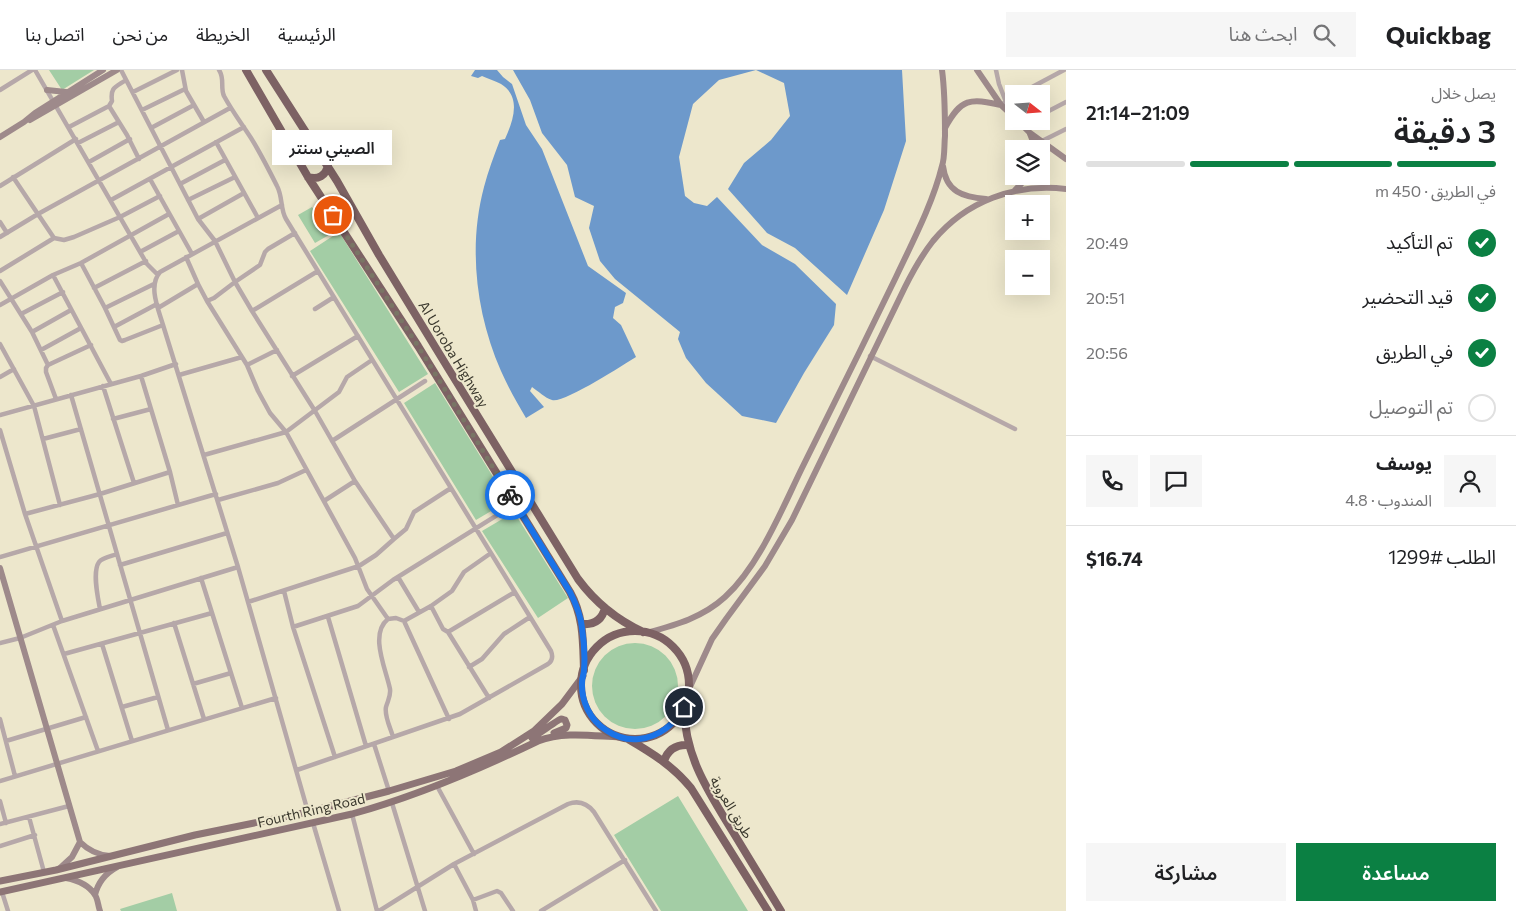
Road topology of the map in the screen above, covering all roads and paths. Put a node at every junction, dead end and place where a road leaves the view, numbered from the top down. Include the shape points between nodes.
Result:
1 (34, 70) edge
2 (104, 70) edge
3 (117, 70) edge
4 (121, 70) edge
5 (177, 70) edge
6 (182, 70) edge
7 (220, 70) edge
8 (246, 70) edge
9 (266, 70) edge
10 (942, 70) edge
11 (977, 70) edge
12 (996, 70) edge
13 (1064, 70) edge
14 (126, 80) junction
15 (1036, 85) edge
16 (185, 88) junction
17 (0, 90) edge
18 (47, 90) junction
19 (68, 92) junction
20 (133, 92) junction
21 (1066, 102) edge
22 (55, 103) junction
23 (1003, 103) junction
24 (194, 105) junction
25 (109, 106) junction
26 (1005, 106) edge
27 (230, 108) junction
28 (142, 110) junction
29 (1050, 110) edge
30 (119, 122) junction
31 (204, 122) junction
32 (69, 127) junction
33 (244, 127) junction
34 (151, 128) junction
35 (1066, 128) edge
36 (945, 129) junction
37 (1027, 130) edge
38 (1030, 133) junction
39 (0, 137) edge
40 (130, 140) junction
41 (1033, 140) edge
42 (1038, 140) edge
43 (1044, 140) edge
44 (77, 141) junction
45 (216, 142) junction
46 (161, 147) junction
47 (1050, 149) edge
48 (139, 159) junction
49 (1066, 159) edge
50 (225, 160) junction
51 (89, 162) junction
52 (943, 165) junction
53 (328, 166) junction
54 (171, 167) junction
55 (235, 177) junction
56 (308, 177) junction
57 (12, 178) junction
58 (150, 179) junction
59 (99, 180) junction
60 (180, 184) junction
61 (1020, 185) edge
62 (0, 186) edge
63 (1066, 189) edge
64 (1015, 190) junction
65 (244, 193) junction
66 (160, 196) junction
67 (986, 199) junction
68 (111, 200) junction
69 (188, 200) junction
70 (282, 205) junction
71 (38, 214) junction
72 (169, 214) junction
73 (120, 217) junction
74 (258, 218) junction
75 (198, 219) junction
76 (0, 222) edge
77 (179, 231) junction
78 (7, 233) junction
79 (295, 233) junction
80 (131, 235) junction
81 (0, 237) edge
82 (54, 238) junction
83 (215, 241) junction
84 (140, 252) junction
85 (192, 254) junction
86 (186, 257) junction
87 (146, 261) junction
88 (81, 263) junction
89 (0, 271) edge
90 (318, 271) junction
91 (53, 275) junction
92 (158, 275) junction
93 (0, 281) edge
94 (235, 282) junction
95 (154, 284) junction
96 (198, 284) junction
97 (94, 288) junction
98 (63, 292) junction
99 (334, 297) junction
100 (12, 299) junction
101 (207, 301) junction
102 (0, 305) edge
103 (158, 306) junction
104 (105, 308) junction
105 (315, 309) dead end
106 (71, 310) junction
107 (252, 311) junction
108 (21, 314) junction
109 (163, 325) junction
110 (114, 327) junction
111 (81, 328) junction
112 (32, 332) junction
113 (358, 336) junction
114 (0, 344) edge
115 (91, 345) junction
116 (41, 350) junction
117 (276, 350) junction
118 (2, 353) edge
119 (870, 356) junction
120 (242, 357) junction
121 (372, 360) junction
122 (176, 364) junction
123 (48, 365) junction
124 (247, 365) junction
125 (14, 369) junction
126 (179, 375) junction
127 (141, 376) junction
128 (292, 376) junction
129 (0, 377) edge
130 (425, 381) dead end
131 (111, 384) junction
132 (102, 386) junction
133 (71, 395) junction
134 (396, 399) junction
135 (56, 400) junction
136 (34, 406) junction
137 (151, 409) junction
138 (315, 411) junction
139 (0, 415) edge
140 (113, 419) junction
141 (81, 429) junction
142 (1015, 429) dead end
143 (0, 430) edge
144 (286, 432) junction
145 (43, 439) junction
146 (332, 440) junction
147 (204, 455) junction
148 (306, 470) junction
149 (170, 472) junction
150 (355, 481) junction
151 (134, 484) junction
152 (451, 488) junction
153 (100, 494) junction
154 (216, 494) junction
155 (218, 500) junction
156 (324, 501) junction
157 (515, 504) junction
158 (60, 505) junction
159 (178, 505) junction
160 (25, 514) junction
161 (109, 526) junction
162 (476, 528) junction
163 (227, 532) junction
164 (394, 539) junction
165 (36, 546) junction
166 (491, 553) junction
167 (117, 554) junction
168 (0, 558) edge
169 (120, 565) junction
170 (359, 566) junction
171 (238, 567) junction
172 (0, 568) edge
173 (398, 577) junction
174 (201, 578) junction
175 (284, 591) junction
176 (515, 592) junction
177 (372, 597) junction
178 (130, 600) junction
179 (248, 602) junction
180 (431, 606) junction
181 (606, 608) junction
182 (100, 609) junction
183 (420, 612) junction
184 (212, 613) junction
185 (328, 617) junction
186 (530, 617) junction
187 (388, 619) junction
188 (404, 620) junction
189 (62, 621) junction
190 (174, 624) junction
191 (582, 624) junction
192 (53, 625) junction
193 (293, 627) junction
194 (448, 632) junction
195 (644, 632) junction
196 (139, 633) junction
197 (20, 638) junction
198 (0, 643) edge
199 (102, 644) junction
200 (64, 654) junction
201 (469, 667) junction
202 (231, 673) junction
203 (583, 673) junction
204 (193, 684) junction
205 (689, 689) junction
206 (158, 697) junction
207 (276, 698) junction
208 (489, 698) junction
209 (122, 707) junction
210 (684, 707) junction
211 (242, 708) junction
212 (86, 717) junction
213 (0, 719) edge
214 (204, 719) junction
215 (448, 719) junction
216 (47, 728) junction
217 (168, 730) junction
218 (393, 737) junction
219 (623, 737) junction
220 (132, 740) junction
221 (543, 740) junction
222 (6, 741) junction
223 (518, 742) junction
224 (374, 744) junction
225 (366, 746) junction
226 (689, 746) junction
227 (98, 751) junction
228 (335, 757) junction
229 (664, 761) junction
230 (57, 763) junction
231 (297, 770) junction
232 (15, 776) junction
233 (0, 781) edge
234 (437, 786) junction
235 (390, 791) junction
236 (0, 802) edge
237 (392, 803) junction
238 (69, 806) junction
239 (308, 812) junction
240 (352, 814) junction
241 (29, 817) junction
242 (6, 823) junction
243 (313, 823) junction
244 (0, 824) edge
245 (35, 835) junction
246 (80, 842) junction
247 (0, 846) edge
248 (474, 854) junction
249 (116, 855) junction
250 (625, 860) junction
251 (454, 864) junction
252 (120, 866) junction
253 (56, 870) junction
254 (44, 872) junction
255 (64, 878) junction
256 (0, 881) edge
257 (418, 886) junction
258 (1, 892) edge
259 (95, 895) junction
260 (473, 900) junction
261 (8, 911) edge
262 (100, 911) edge
263 (338, 911) edge
264 (378, 911) edge
265 (425, 911) edge
266 (476, 911) edge
267 (513, 911) edge
268 (541, 911) edge
269 (656, 911) edge
270 (768, 911) edge
271 (781, 911) edge

1 - 17 street
1 - 18 street
2 - 19 main road
3 - 22 main road
4 - 14 street
5 - 20 street
6 - 16 street
7 - 27 street via 223,92
8 - 56 highway, Al Uoroba Highway
9 - 53 highway, Al Uoroba Highway
10 - 36 main road
11 - 23 main road
12 - 23 street
13 - 15 street
14 - 20 street
14 - 25 street via 111,91
16 - 24 street
16 - 28 street
18 - 19 main road
18 - 22 street
19 - 22 main road
20 - 28 street
21 - 29 street
22 - 32 street
22 - 39 main road
23 - 26 main road
23 - 36 main road via 972,101 964,104
24 - 31 street
24 - 34 street
25 - 30 street
25 - 32 street
27 - 31 street
27 - 33 street
28 - 34 street
30 - 40 street
30 - 44 street
31 - 46 street
32 - 44 street
33 - 45 street
33 - 70 street via 280,190
34 - 46 street
35 - 43 street
36 - 52 main road
37 - 38 main road
38 - 41 main road
38 - 42 main road
40 - 48 street
40 - 51 street
44 - 51 street
44 - 57 street
45 - 50 street
45 - 54 street
46 - 48 street
46 - 54 street
47 - 49 main road
48 - 59 street
50 - 55 street
50 - 60 street
51 - 59 street
52 - 67 main road via 946,180 957,192 970,198
52 - 195 main road via 896,277 779,516 751,565 732,590 708,610 680,623
53 - 56 highway via 322,176
53 - 181 highway, Al Uoroba Highway via 379,255 574,572 588,592
54 - 58 street
54 - 60 street
55 - 65 street
55 - 69 street
56 - 157 highway, Al Uoroba Highway via 418,346
57 - 62 street
57 - 71 street
58 - 66 street
58 - 68 street
59 - 68 street
59 - 71 street
60 - 69 street
61 - 64 main road
63 - 64 main road
64 - 67 main road
65 - 74 street
65 - 75 street
66 - 72 street
66 - 73 street
67 - 119 main road via 946,227 926,250
68 - 73 street
69 - 75 street
70 - 74 street
70 - 79 street via 284,216
71 - 78 street
71 - 82 street
72 - 77 street
72 - 80 street
73 - 80 street
73 - 82 street via 69,239
74 - 83 street
75 - 83 street
76 - 78 street
77 - 84 street
77 - 85 street
78 - 81 street
79 - 90 street
79 - 94 street via 268,249 260,265
80 - 84 street
80 - 88 street
82 - 89 street
83 - 85 street
83 - 94 street
84 - 87 street
85 - 86 street
86 - 92 street
86 - 96 street
87 - 92 street
87 - 97 street
88 - 91 street
88 - 97 street
90 - 99 street
90 - 107 street
91 - 98 street
91 - 100 street
92 - 95 street
93 - 100 street
94 - 101 street
94 - 107 street
95 - 103 street
95 - 104 street
96 - 101 street
96 - 103 street
97 - 104 street
98 - 106 street
98 - 108 street
99 - 105 street
99 - 113 street
100 - 102 street
100 - 108 street
101 - 120 street
103 - 109 street
103 - 110 street
104 - 110 street
106 - 111 street
106 - 112 street
107 - 117 street
108 - 112 street
109 - 110 street via 122,341
109 - 122 street
111 - 115 street
111 - 116 street
112 - 116 street
113 - 121 street
113 - 128 street
114 - 118 street
115 - 123 street
115 - 131 street
116 - 123 street
117 - 124 street
117 - 128 street
118 - 125 street
119 - 142 street
119 - 205 main road via 787,528 755,581 716,634
120 - 124 street
120 - 126 street
121 - 134 street
121 - 138 street via 347,377 339,392
122 - 126 street
122 - 127 street
123 - 135 street via 46,372
124 - 144 street via 270,413
125 - 129 street
125 - 136 street
126 - 147 street
127 - 131 street
127 - 137 street
128 - 138 street
130 - 134 street
131 - 132 street
132 - 133 street
132 - 140 street
133 - 135 street
133 - 141 street
134 - 146 street
134 - 152 street
135 - 136 street
136 - 139 street
136 - 145 street
137 - 140 street
137 - 149 street
138 - 144 street
138 - 146 street
140 - 151 street
141 - 145 street
141 - 153 street
143 - 160 street
144 - 147 street
144 - 148 street
145 - 158 street
146 - 150 street
147 - 154 street
148 - 155 street via 278,483
148 - 156 street
149 - 151 street
149 - 159 street
150 - 156 street
150 - 164 street
151 - 153 street
152 - 162 street
152 - 164 street via 414,512 406,529
153 - 158 street
153 - 161 street
154 - 155 street
154 - 159 street
155 - 163 street
156 - 170 street
157 - 162 street
157 - 191 highway, Al Uoroba Highway via 570,592
158 - 160 street
159 - 161 street
160 - 165 street
161 - 165 street
161 - 167 street
162 - 166 street
162 - 173 street
163 - 169 street
163 - 171 street
164 - 170 street
165 - 168 street
165 - 189 street
166 - 176 street
166 - 180 street via 464,572 455,588
167 - 169 street
167 - 182 street via 98,564 95,587
169 - 178 street
170 - 175 street
170 - 177 street
171 - 174 street
171 - 179 street
172 - 197 main road
173 - 177 street
173 - 183 street
174 - 178 street
174 - 184 street
175 - 179 street
175 - 193 street
176 - 186 street
176 - 194 street
177 - 185 street
177 - 187 street
178 - 182 street
178 - 196 street
179 - 207 street
180 - 183 street
180 - 194 street via 444,631
181 - 191 highway via 598,620
181 - 195 highway, Al Uoroba Highway
182 - 189 street
183 - 188 street
184 - 190 street
184 - 202 street
185 - 193 street
185 - 225 street
186 - 201 street via 504,634 482,659
186 - 208 street via 551,651 551,661
187 - 188 street
187 - 218 street via 381,626 378,640 390,690 386,710
188 - 215 street
189 - 192 street
190 - 196 street
190 - 204 street
191 - 203 highway, Al Uoroba Highway
192 - 197 street
192 - 200 street
193 - 228 street
194 - 201 street
195 - 203 highway via 624,633 606,640 593,653
195 - 205 highway via 663,639 676,650 687,672
196 - 199 street
196 - 206 street
197 - 198 street
197 - 216 main road
199 - 200 street
199 - 209 street
200 - 212 street
201 - 208 street
202 - 204 street
202 - 211 street
203 - 219 highway via 583,696 590,714 603,728
203 - 223 main road, Fourth Ring Road via 556,712
204 - 214 street
205 - 210 highway
206 - 209 street
206 - 217 street
207 - 211 street
207 - 231 street
208 - 215 street
209 - 220 street
210 - 219 highway via 673,723 658,734 646,738
210 - 226 highway, طريق العروبة
211 - 214 street
212 - 216 street
212 - 227 street
213 - 222 street
214 - 217 street
215 - 218 street
216 - 222 street
216 - 230 main road
217 - 220 street
218 - 224 street
219 - 221 main road, Fourth Ring Road via 563,735
219 - 229 highway, طريق العروبة
220 - 227 street
221 - 223 main road via 566,728 566,721 560,719
221 - 234 main road, Fourth Ring Road
222 - 232 street
223 - 235 main road, Fourth Ring Road via 470,766
224 - 225 street
224 - 235 street
225 - 228 street
226 - 229 highway via 673,748
226 - 271 highway, طريق العروبة via 704,785
227 - 230 street
228 - 231 street
229 - 270 highway, طريق العروبة via 696,795
230 - 232 street
230 - 238 main road
231 - 239 street
232 - 233 street
234 - 237 main road, Fourth Ring Road
234 - 248 street
235 - 239 main road, Fourth Ring Road
236 - 242 street
237 - 240 main road, Fourth Ring Road
237 - 257 street
238 - 241 street
238 - 246 main road
239 - 249 main road, Fourth Ring Road
240 - 243 main road, Fourth Ring Road
240 - 264 street
241 - 242 street
241 - 245 street
242 - 244 street
243 - 252 main road, Fourth Ring Road
243 - 263 street
245 - 247 street
245 - 254 street
246 - 249 main road via 96,853
246 - 253 main road via 72,857
248 - 250 street via 568,804 578,802 591,808
248 - 251 street
249 - 253 main road, Fourth Ring Road
250 - 268 street
250 - 269 street
251 - 257 street
251 - 260 street
252 - 255 main road, Fourth Ring Road
252 - 259 main road via 104,877
253 - 254 main road, Fourth Ring Road
254 - 256 main road, Fourth Ring Road
255 - 258 main road, Fourth Ring Road
255 - 259 main road via 84,885
257 - 264 street
257 - 265 street
258 - 261 street
259 - 262 main road
260 - 266 street
260 - 267 street via 496,890

